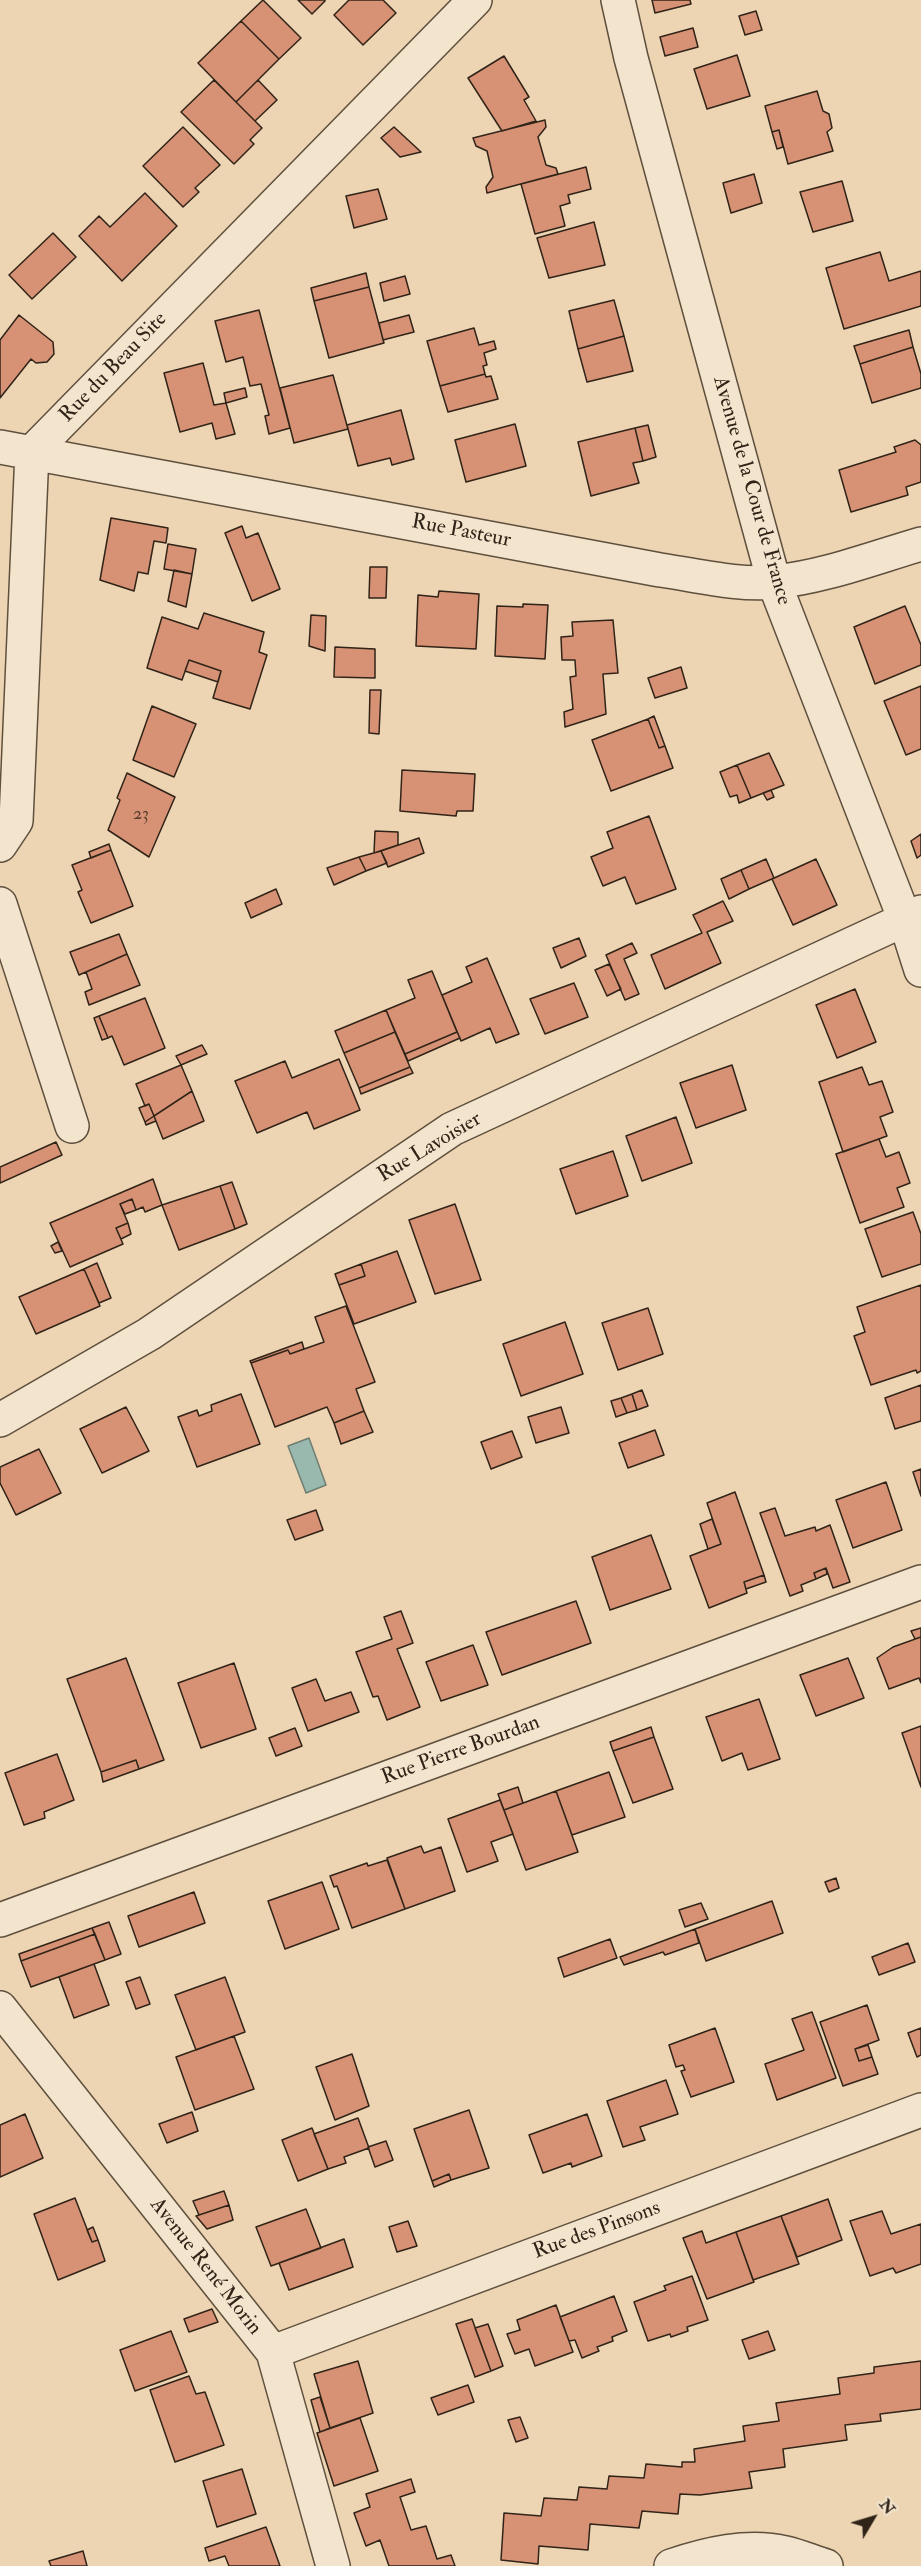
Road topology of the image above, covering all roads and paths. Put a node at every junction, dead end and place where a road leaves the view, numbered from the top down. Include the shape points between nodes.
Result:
1 (475, 0) edge
2 (618, 0) edge
3 (0, 447) edge
4 (32, 452) junction
5 (921, 544) edge
6 (774, 582) junction
7 (0, 845) edge
8 (0, 904) edge
9 (913, 916) edge
10 (921, 970) edge
11 (72, 1126) dead end
12 (0, 1420) edge
13 (921, 1582) edge
14 (0, 1920) edge
15 (0, 2008) edge
16 (921, 2110) edge
17 (273, 2352) junction
18 (333, 2566) edge
19 (671, 2566) edge
20 (826, 2566) edge

1 - 4 street, Rue du Beau Site
2 - 6 street, Avenue de la Cour de France
3 - 4 street, Rue Pasteur
4 - 6 street, Rue Pasteur via 660,570
4 - 7 street via 16,821
5 - 6 street, Rue Pasteur
6 - 9 street, Avenue de la Cour de France
8 - 11 street
9 - 10 street, Avenue de la Cour de France
9 - 12 street, Rue Lavoisier via 452,1129 149,1334
13 - 14 street, Rue Pierre Bourdan
15 - 17 street, Avenue René Morin
16 - 17 street, Rue des Pinsons
17 - 18 street, Avenue René Morin
19 - 20 street via 706,2554 745,2550 785,2552

